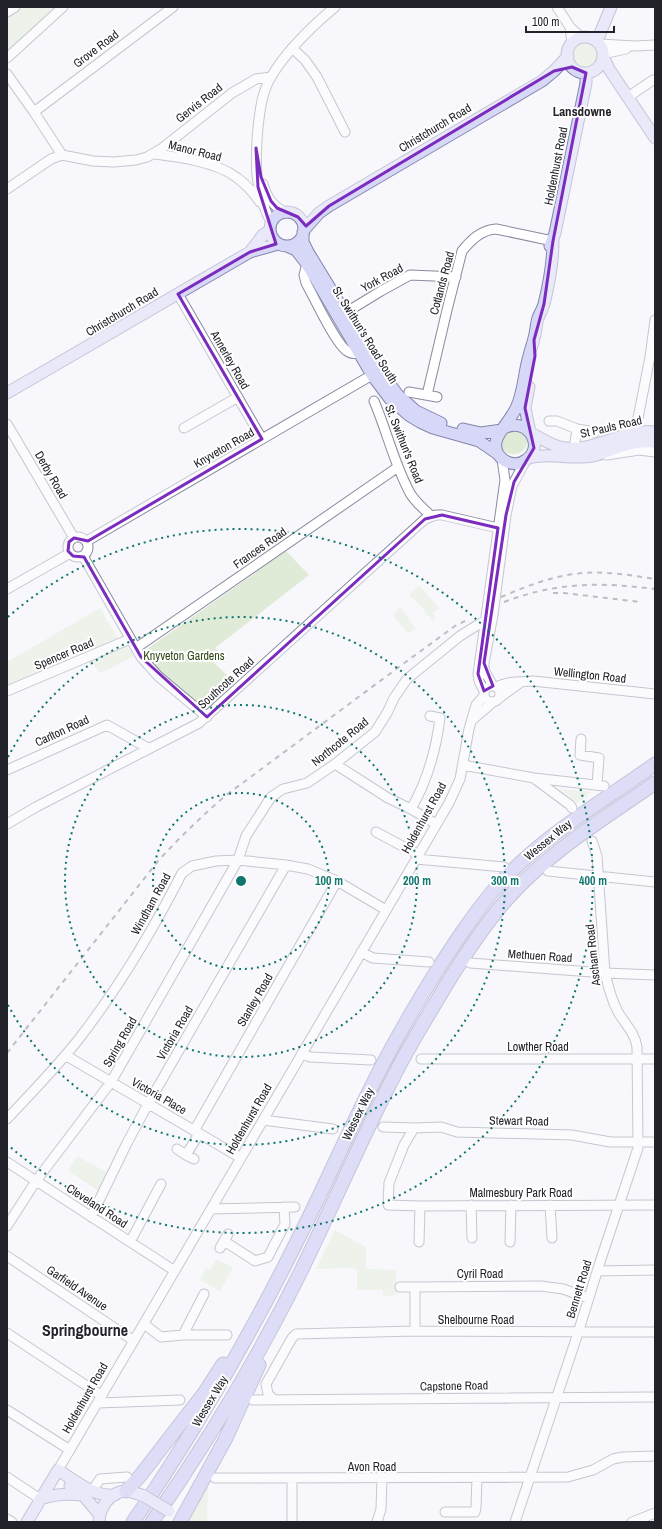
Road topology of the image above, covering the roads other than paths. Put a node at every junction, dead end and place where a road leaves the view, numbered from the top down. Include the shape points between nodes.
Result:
1 (15, 7) edge
2 (64, 7) edge
3 (173, 7) edge
4 (335, 7) edge
5 (557, 7) edge
6 (611, 7) edge
7 (7, 12) edge
8 (592, 45) junction
9 (655, 45) edge
10 (292, 48) junction
11 (568, 56) junction
12 (7, 58) edge
13 (572, 67) junction
14 (597, 68) junction
15 (554, 71) junction
16 (586, 73) junction
17 (7, 74) edge
18 (271, 77) junction
19 (655, 80) edge
20 (627, 96) junction
21 (34, 112) junction
22 (345, 132) dead end
23 (655, 137) edge
24 (256, 148) junction
25 (62, 155) junction
26 (151, 156) junction
27 (7, 189) edge
28 (263, 206) junction
29 (329, 206) junction
30 (290, 213) junction
31 (271, 226) junction
32 (304, 231) junction
33 (553, 241) junction
34 (282, 245) junction
35 (250, 252) junction
36 (456, 278) junction
37 (178, 294) junction
38 (345, 313) junction
39 (655, 320) edge
40 (534, 340) junction
41 (652, 358) edge
42 (372, 375) junction
43 (409, 392) dead end
44 (7, 394) edge
45 (427, 395) junction
46 (238, 397) junction
47 (437, 397) dead end
48 (374, 401) dead end
49 (638, 418) junction
50 (550, 420) dead end
51 (7, 424) edge
52 (184, 428) dead end
53 (503, 429) junction
54 (577, 429) junction
55 (530, 432) junction
56 (595, 432) dead end
57 (650, 432) edge
58 (629, 435) junction
59 (262, 439) junction
60 (655, 442) edge
61 (574, 449) junction
62 (655, 452) edge
63 (500, 456) junction
64 (594, 456) junction
65 (528, 459) junction
66 (398, 467) junction
67 (430, 516) junction
68 (498, 528) junction
69 (74, 538) junction
70 (87, 541) junction
71 (70, 554) junction
72 (83, 556) junction
73 (7, 589) edge
74 (483, 621) junction
75 (130, 639) junction
76 (136, 648) junction
77 (522, 682) junction
78 (494, 687) junction
79 (7, 691) edge
80 (484, 694) junction
81 (655, 694) edge
82 (496, 700) junction
83 (430, 716) dead end
84 (207, 717) junction
85 (472, 720) junction
86 (581, 739) dead end
87 (148, 748) junction
88 (335, 764) junction
89 (655, 764) edge
90 (463, 765) junction
91 (7, 770) edge
92 (534, 778) junction
93 (655, 783) edge
94 (572, 808) dead end
95 (411, 809) junction
96 (7, 824) edge
97 (436, 824) junction
98 (376, 832) dead end
99 (592, 842) dead end
100 (417, 857) junction
101 (238, 860) junction
102 (286, 865) junction
103 (504, 867) dead end
104 (548, 871) dead end
105 (598, 877) junction
106 (337, 881) junction
107 (655, 882) edge
108 (386, 910) junction
109 (362, 952) junction
110 (429, 962) dead end
111 (470, 963) dead end
112 (605, 973) junction
113 (655, 975) edge
114 (302, 1053) junction
115 (65, 1055) junction
116 (422, 1058) dead end
117 (637, 1059) junction
118 (655, 1059) edge
119 (371, 1060) dead end
120 (111, 1082) junction
121 (148, 1104) junction
122 (7, 1119) edge
123 (263, 1120) junction
124 (384, 1127) dead end
125 (414, 1128) junction
126 (333, 1129) dead end
127 (196, 1132) junction
128 (639, 1142) junction
129 (655, 1142) edge
130 (177, 1149) dead end
131 (241, 1158) junction
132 (7, 1162) edge
133 (36, 1181) junction
134 (161, 1184) dead end
135 (472, 1205) junction
136 (511, 1205) junction
137 (550, 1205) junction
138 (618, 1205) junction
139 (655, 1205) edge
140 (420, 1206) junction
141 (284, 1207) junction
142 (295, 1207) dead end
143 (211, 1209) junction
144 (91, 1217) junction
145 (7, 1226) edge
146 (472, 1238) dead end
147 (552, 1238) dead end
148 (224, 1241) dead end
149 (130, 1242) junction
150 (419, 1242) dead end
151 (510, 1242) dead end
152 (7, 1256) edge
153 (285, 1266) junction
154 (175, 1270) junction
155 (655, 1270) edge
156 (597, 1271) junction
157 (300, 1272) junction
158 (400, 1287) dead end
159 (415, 1287) junction
160 (204, 1294) dead end
161 (588, 1298) junction
162 (144, 1324) junction
163 (415, 1331) junction
164 (578, 1332) junction
165 (655, 1332) edge
166 (7, 1333) edge
167 (183, 1335) junction
168 (227, 1336) dead end
169 (134, 1340) junction
170 (557, 1397) junction
171 (655, 1397) edge
172 (100, 1399) junction
173 (272, 1399) junction
174 (180, 1400) dead end
175 (253, 1400) dead end
176 (7, 1410) edge
177 (70, 1450) junction
178 (655, 1456) edge
179 (56, 1473) junction
180 (127, 1476) dead end
181 (7, 1478) edge
182 (215, 1478) dead end
183 (292, 1478) junction
184 (477, 1478) junction
185 (530, 1478) junction
186 (382, 1479) junction
187 (88, 1493) junction
188 (121, 1493) junction
189 (40, 1499) junction
190 (445, 1512) dead end
191 (655, 1513) edge
192 (99, 1518) edge
193 (7, 1519) edge
194 (12, 1522) edge
195 (27, 1522) edge
196 (133, 1522) edge
197 (152, 1522) edge
198 (175, 1522) edge
199 (180, 1522) edge
200 (292, 1522) edge
201 (377, 1522) edge
202 (515, 1522) edge
203 (632, 1522) edge

1 - 7 street
2 - 12 street
3 - 21 street, Grove Road
4 - 10 street
5 - 8 street via 570,27
6 - 8 main road
8 - 9 street
8 - 11 main road via 568,51
8 - 14 main road via 602,61
8 - 20 main road
10 - 18 street
10 - 22 street via 305,60 317,77
11 - 13 main road
11 - 15 main road, Christchurch Road
13 - 15 main road, Christchurch Road
13 - 16 main road
14 - 16 main road
14 - 20 main road
15 - 29 main road, Christchurch Road
16 - 33 main road, Holdenhurst Road
17 - 21 street
18 - 24 street via 260,108
18 - 26 street, Gervis Road via 256,79 232,93
19 - 20 street
20 - 23 main road
21 - 25 street
24 - 28 street via 256,174
24 - 30 street via 266,193 278,208
25 - 26 street, Manor Road via 114,162
25 - 27 street via 51,159
26 - 28 street, Manor Road via 183,158 229,173 251,190
28 - 31 street
29 - 30 main road, Christchurch Road via 311,212
29 - 32 main road, Christchurch Road via 319,213
30 - 31 main road via 278,215
30 - 32 main road via 301,221
31 - 34 main road via 274,240
31 - 35 main road, Christchurch Road
32 - 34 main road via 296,244
32 - 38 main road, St. Swithun's Road South via 303,242
33 - 36 street, Cotlands Road via 496,229 484,231 462,252
33 - 40 main road, Holdenhurst Road via 544,304 538,317
34 - 35 main road, Christchurch Road
34 - 42 main road, St. Swithun's Road South via 296,250 307,264
35 - 37 main road, Christchurch Road
36 - 38 street, York Road via 410,275
36 - 45 street, Cotlands Road
37 - 44 main road, Christchurch Road
37 - 46 street, Annerley Road
38 - 53 main road, St. Swithun's Road South via 392,387 416,411 460,429 481,433
39 - 41 street
40 - 53 main road, Holdenhurst Road via 528,356 518,405
40 - 55 main road, Holdenhurst Road via 535,356 526,408
41 - 49 street
42 - 59 street, Knyveton Road
42 - 63 main road, St. Swithun's Road South via 390,399 410,416 433,428 479,441
43 - 45 street
45 - 47 street
46 - 52 street
46 - 59 street, Annerley Road
48 - 66 street, St. Swithun's Road
49 - 57 street
49 - 58 street
50 - 54 street, St Pauls Road
51 - 69 street, Derby Road
53 - 55 main road via 515,425
53 - 63 main road via 496,441
54 - 56 street, St Pauls Road
54 - 61 street, St Pauls Road
55 - 61 main road, St Pauls Road via 554,445
55 - 65 main road via 534,448
57 - 58 main road, St Pauls Road
58 - 61 main road, St Pauls Road
59 - 70 street, Knyveton Road
60 - 64 main road, St Pauls Road via 634,443
62 - 64 street via 639,450
63 - 65 main road via 513,464
63 - 68 street via 505,480
64 - 65 main road, St Pauls Road via 573,458 541,455
65 - 78 street via 512,486 506,515 484,663 484,670
66 - 67 street, St. Swithun's Road via 410,494
66 - 76 street, Frances Road
67 - 68 street via 442,515
67 - 84 street, Southcote Road
68 - 74 street
69 - 70 street via 83,537
69 - 71 street via 68,545
70 - 72 street via 88,552
71 - 72 street via 76,557
71 - 73 street
72 - 75 street
74 - 80 street via 478,674
74 - 88 street, Northcote Road via 460,636 407,679 375,732
75 - 76 street
75 - 79 street, Spencer Road
76 - 84 street via 158,676
77 - 78 street, Wellington Road
77 - 81 street, Wellington Road
77 - 82 street
78 - 80 street, Holdenhurst Road via 488,687
78 - 82 street via 499,691
80 - 82 street via 489,701
80 - 85 street, Holdenhurst Road via 476,705
82 - 85 street
83 - 95 street via 440,718 437,744 429,772
84 - 87 street, Southcote Road via 190,729
85 - 90 street, Holdenhurst Road
86 - 92 street via 580,755 599,758 601,786
87 - 91 street, Carlton Road via 107,725
87 - 96 street, Southcote Road
88 - 95 street via 388,798
88 - 101 street, Northcote Road via 308,783 283,789 272,797 246,836
89 - 153 highway, Wessex Way via 549,838 502,881 470,920 424,991 387,1057
90 - 92 street
90 - 97 street, Holdenhurst Road via 455,792
92 - 94 street
93 - 157 highway, Wessex Way via 552,856 507,899 478,936 426,1018 396,1072
95 - 97 street
97 - 100 street, Holdenhurst Road
98 - 100 street
99 - 105 street, Ascham Road via 597,856
100 - 103 street
100 - 108 street, Holdenhurst Road
101 - 102 street, Windham Road
101 - 115 street, Windham Road via 198,864 182,873 143,943 97,1014
101 - 120 street, Spring Road
102 - 106 street, Windham Road via 308,869
102 - 121 street, Victoria Road
104 - 105 street
105 - 107 street
105 - 112 street, Ascham Road
106 - 108 street, Windham Road
106 - 127 street, Stanley Road
108 - 109 street, Holdenhurst Road
109 - 110 street via 373,958
109 - 114 street, Holdenhurst Road
111 - 112 street, Methuen Road
112 - 113 street, Methuen Road
112 - 117 street, Ascham Road via 613,1002 634,1035
114 - 119 street via 310,1058
114 - 123 street, Holdenhurst Road
115 - 120 street, Victoria Place
115 - 122 street, Windham Road
116 - 117 street, Lowther Road
117 - 118 street, Lowther Road
117 - 128 street, Bennett Road
120 - 121 street, Victoria Place
120 - 133 street, Spring Road
121 - 127 street, Victoria Place
121 - 144 street, Victoria Road
123 - 126 street
123 - 131 street, Holdenhurst Road
124 - 125 street, Stewart Road
125 - 128 street, Stewart Road via 441,1127 457,1132 572,1134 603,1141
125 - 140 street, Malmesbury Park Road via 404,1145 389,1183 388,1205
127 - 130 street, Stanley Road via 190,1157
127 - 131 street, Victoria Place
128 - 129 street, Stewart Road
128 - 138 street, Bennett Road
131 - 143 street, Holdenhurst Road
132 - 133 street, Cleveland Road
133 - 144 street, Cleveland Road
133 - 145 street, Spring Road
134 - 149 street
135 - 136 street, Malmesbury Park Road
135 - 140 street, Malmesbury Park Road
135 - 146 street
136 - 137 street, Malmesbury Park Road
136 - 151 street
137 - 138 street, Malmesbury Park Road
137 - 147 street
138 - 139 street, Malmesbury Park Road
138 - 156 street, Bennett Road
140 - 150 street
141 - 142 street
141 - 143 street
141 - 148 street via 285,1224 268,1257 255,1260
143 - 154 street, Holdenhurst Road
144 - 149 street, Cleveland Road
149 - 154 street, Cleveland Road
152 - 169 street, Garfield Avenue
153 - 188 highway via 205,1392 140,1476
153 - 196 highway, Wessex Way via 219,1388
154 - 162 street, Holdenhurst Road
155 - 156 street
156 - 161 street, Bennett Road
157 - 197 highway, Wessex Way via 222,1413
157 - 199 highway via 226,1438
158 - 159 street, Cyril Road
159 - 161 street, Cyril Road via 541,1286 563,1289
159 - 163 street
160 - 167 street
161 - 164 street, Bennett Road
162 - 167 street via 161,1337
162 - 169 street, Holdenhurst Road
163 - 164 street, Shelbourne Road
163 - 173 street, Shelbourne Road via 296,1334 266,1384
164 - 165 street, Shelbourne Road
164 - 170 street, Bennett Road
166 - 172 street
167 - 168 street
169 - 172 street, Holdenhurst Road
170 - 171 street, Capstone Road
170 - 173 street, Capstone Road
170 - 185 street, Bennett Road
172 - 174 street
172 - 177 street, Holdenhurst Road
173 - 175 street, Capstone Road
176 - 177 street
177 - 179 street, Holdenhurst Road
178 - 185 street, Avon Road via 623,1456 593,1470 568,1477
179 - 187 main road
179 - 189 main road, Holdenhurst Road
180 - 187 street via 100,1479
181 - 189 street
182 - 183 street, Avon Road
183 - 186 street, Avon Road
183 - 200 street
184 - 185 street, Avon Road
184 - 186 street, Avon Road
184 - 190 street via 475,1512
185 - 202 street, Bennett Road
186 - 201 street via 381,1509
187 - 188 main road via 108,1496
187 - 189 main road via 65,1493
187 - 192 main road
188 - 192 main road via 108,1500
188 - 198 main road, bridge via 144,1496 169,1511
189 - 195 main road, Holdenhurst Road
191 - 203 street
193 - 194 street

